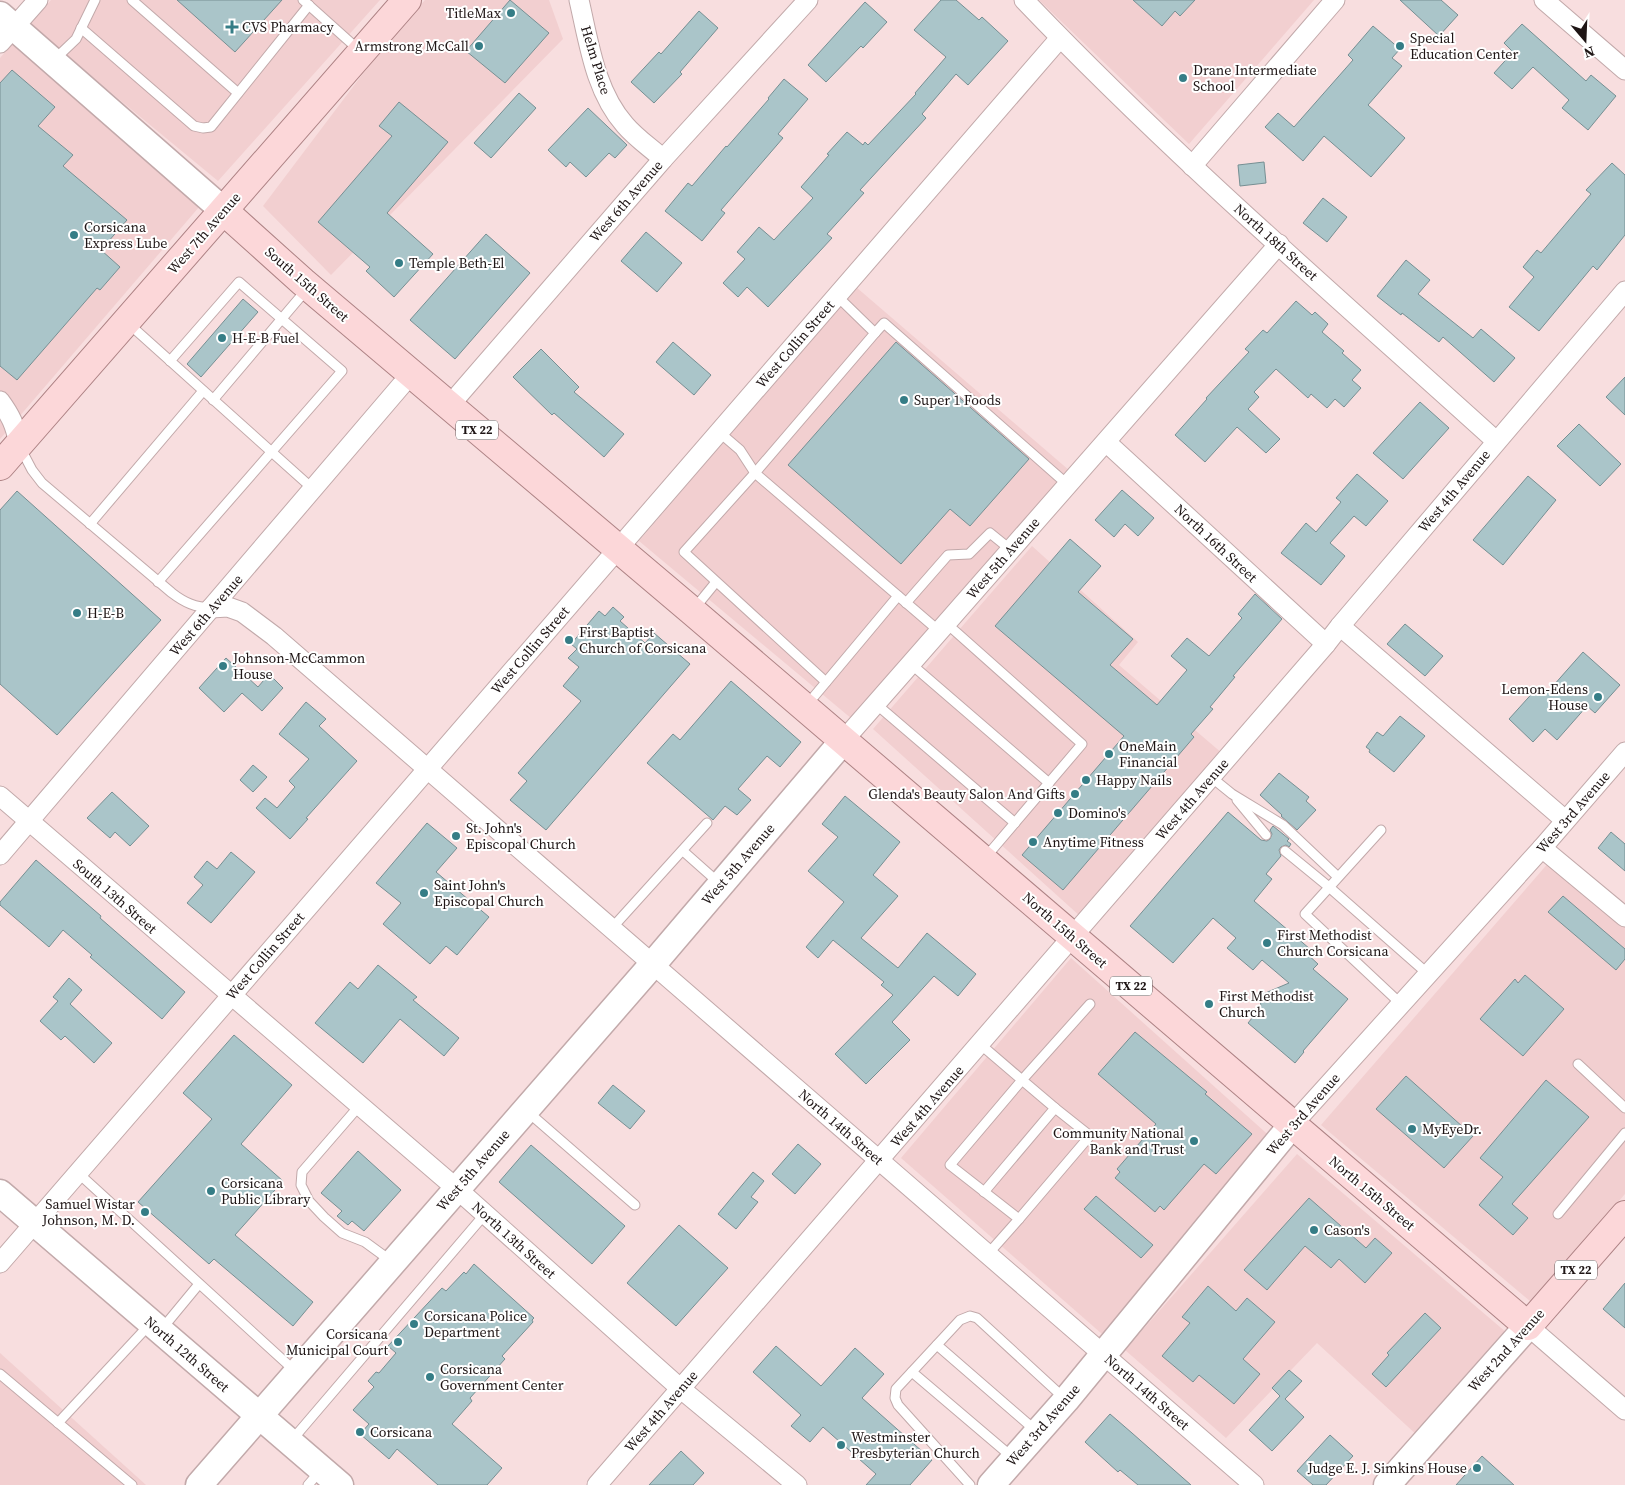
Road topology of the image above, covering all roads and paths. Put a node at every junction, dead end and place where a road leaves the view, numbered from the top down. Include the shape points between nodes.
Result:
1 (38, 0) edge
2 (95, 0) edge
3 (132, 0) edge
4 (407, 0) edge
5 (579, 0) edge
6 (808, 0) edge
7 (1024, 0) edge
8 (1335, 0) edge
9 (1544, 0) edge
10 (306, 2) edge
11 (5, 28) edge
12 (81, 28) junction
13 (1060, 38) junction
14 (362, 52) junction
15 (53, 61) junction
16 (1625, 70) edge
17 (238, 93) junction
18 (663, 159) junction
19 (1192, 166) junction
20 (224, 211) junction
21 (1278, 244) junction
22 (308, 287) junction
23 (1625, 292) edge
24 (837, 296) junction
25 (281, 319) junction
26 (126, 321) junction
27 (876, 332) junction
28 (170, 361) junction
29 (411, 374) junction
30 (203, 391) junction
31 (213, 400) junction
32 (0, 401) edge
33 (449, 406) junction
34 (719, 432) junction
35 (1496, 441) junction
36 (1106, 442) junction
37 (19, 444) junction
38 (271, 452) junction
39 (0, 466) edge
40 (755, 473) junction
41 (1068, 485) junction
42 (313, 489) junction
43 (90, 524) junction
44 (618, 548) junction
45 (1011, 550) junction
46 (158, 582) junction
47 (716, 582) junction
48 (898, 596) junction
49 (906, 603) junction
50 (211, 608) junction
51 (692, 611) junction
52 (1340, 626) junction
53 (942, 627) junction
54 (1326, 644) junction
55 (910, 664) junction
56 (826, 682) junction
57 (876, 704) junction
58 (804, 708) junction
59 (843, 741) junction
60 (1625, 752) edge
61 (428, 768) junction
62 (1211, 777) junction
63 (1049, 783) junction
64 (1232, 794) junction
65 (0, 796) edge
66 (1566, 820) junction
67 (29, 822) junction
68 (707, 823) dead end
69 (1016, 823) junction
70 (1381, 830) dead end
71 (1266, 835) dead end
72 (1542, 848) junction
73 (682, 851) junction
74 (1286, 851) dead end
75 (0, 855) edge
76 (983, 860) junction
77 (1338, 877) junction
78 (721, 884) junction
79 (1329, 887) junction
80 (1625, 917) edge
81 (612, 928) junction
82 (1073, 937) junction
83 (653, 964) junction
84 (1428, 974) junction
85 (231, 995) junction
86 (1090, 1004) dead end
87 (1401, 1004) junction
88 (980, 1044) junction
89 (1578, 1064) dead end
90 (1022, 1080) junction
91 (360, 1105) junction
92 (1055, 1108) junction
93 (1625, 1108) edge
94 (526, 1110) junction
95 (1292, 1125) junction
96 (1625, 1133) edge
97 (880, 1160) junction
98 (77, 1172) junction
99 (457, 1189) junction
100 (984, 1192) junction
101 (0, 1193) edge
102 (635, 1205) dead end
103 (485, 1214) junction
104 (1558, 1214) dead end
105 (1625, 1215) edge
106 (1019, 1219) junction
107 (34, 1222) junction
108 (988, 1254) junction
109 (0, 1263) edge
110 (393, 1263) junction
111 (199, 1284) junction
112 (1528, 1326) junction
113 (156, 1327) junction
114 (937, 1345) junction
115 (1104, 1354) junction
116 (912, 1372) junction
117 (297, 1373) junction
118 (0, 1374) edge
119 (681, 1389) junction
120 (1066, 1400) junction
121 (1625, 1410) edge
122 (259, 1416) junction
123 (58, 1423) junction
124 (1038, 1432) junction
125 (290, 1442) junction
126 (1014, 1459) junction
127 (323, 1480) edge
128 (132, 1485) edge
129 (199, 1485) edge
130 (597, 1485) edge
131 (797, 1485) edge
132 (970, 1485) edge
133 (991, 1485) edge
134 (1254, 1485) edge
135 (1387, 1485) edge

1 - 11 street
2 - 12 lane
3 - 17 lane
4 - 14 main road, West 7th Avenue
5 - 18 street, Helm Place via 597,73 607,99 626,126
6 - 18 street, West 6th Avenue
7 - 13 street, North 18th Street
8 - 19 street
9 - 16 street
10 - 14 lane
10 - 17 lane
11 - 15 street, South 15th Street
12 - 15 lane via 76,39
12 - 17 lane via 194,126 211,127
13 - 19 street, North 18th Street
13 - 24 street, West Collin Street
14 - 20 main road, West 7th Avenue
15 - 20 street, South 15th Street
18 - 33 street, West 6th Avenue
19 - 21 street, North 18th Street
20 - 22 main road, South 15th Street / TX 22
20 - 26 main road, West 7th Avenue
21 - 35 street, North 18th Street
21 - 36 street, West 5th Avenue
22 - 25 lane
22 - 29 main road, South 15th Street / TX 22
23 - 35 street, West 4th Avenue
24 - 27 lane
24 - 34 street, West Collin Street
25 - 28 lane via 239,282
25 - 31 lane
25 - 38 lane via 342,371
26 - 28 lane
26 - 37 main road, West 7th Avenue
27 - 40 lane
27 - 41 lane via 884,323
28 - 30 lane
29 - 33 main road, South 15th Street / TX 22
29 - 42 street, West 6th Avenue
30 - 31 lane
30 - 43 lane
31 - 38 lane
32 - 37 street via 12,418
33 - 44 main road, South 15th Street / TX 22
34 - 40 lane via 740,450
34 - 44 street, West Collin Street
35 - 52 street, West 4th Avenue
36 - 41 street, West 5th Avenue
36 - 54 street, North 16th Street
37 - 39 main road, West 7th Avenue
37 - 43 lane via 42,483
38 - 42 lane
38 - 46 lane
40 - 47 lane via 684,552
40 - 48 lane
41 - 45 street, West 5th Avenue
42 - 50 street, West 6th Avenue
43 - 46 lane
44 - 51 main road, North 15th Street / TX 22
44 - 61 street, West Collin Street
45 - 49 lane via 990,533 969,554 948,555
45 - 53 street, West 5th Avenue
46 - 50 lane via 184,603 196,608
47 - 51 lane
47 - 56 lane
48 - 49 lane
48 - 56 lane
49 - 53 lane
50 - 61 street, North 14th Street via 228,607 242,612
50 - 67 street, West 6th Avenue
51 - 58 main road, North 15th Street / TX 22
52 - 54 street, West 4th Avenue
52 - 66 street
53 - 55 street, West 5th Avenue
53 - 63 lane via 1082,744
54 - 62 street, West 4th Avenue
55 - 57 street, West 5th Avenue
55 - 63 lane
56 - 58 lane
57 - 59 street, West 5th Avenue
57 - 69 lane
58 - 59 main road, North 15th Street / TX 22
59 - 76 main road, North 15th Street / TX 22
59 - 78 street, West 5th Avenue
60 - 66 street, West 3rd Avenue
61 - 81 street, North 14th Street
61 - 85 street, West Collin Street
62 - 64 lane
62 - 82 street, West 4th Avenue
63 - 69 lane
64 - 71 lane
64 - 77 lane via 1283,825
65 - 67 street, South 13th Street
66 - 72 street, West 3rd Avenue
67 - 75 street, West 6th Avenue
67 - 85 street, South 13th Street
68 - 73 lane
69 - 76 lane
70 - 77 lane
72 - 80 street
72 - 84 street, West 3rd Avenue
73 - 78 lane
73 - 81 lane
74 - 79 lane
76 - 82 main road, North 15th Street / TX 22
77 - 79 lane
78 - 83 street, West 5th Avenue
79 - 84 lane
79 - 87 lane via 1304,914
81 - 83 street, North 14th Street
82 - 88 street, West 4th Avenue
82 - 95 main road, North 15th Street / TX 22
83 - 94 street, West 5th Avenue
83 - 97 street, North 14th Street
84 - 87 street, West 3rd Avenue
85 - 91 street, North 13th Street
85 - 98 street, West Collin Street
86 - 90 lane
87 - 95 street, West 3rd Avenue
88 - 90 lane
88 - 97 street, West 4th Avenue
89 - 93 lane
90 - 92 lane
90 - 100 lane via 950,1165
91 - 99 street, North 13th Street
91 - 110 lane via 302,1172 301,1185 309,1201 342,1233 365,1242
92 - 100 lane
92 - 106 lane via 1088,1138
94 - 99 street, West 5th Avenue
94 - 102 lane
95 - 112 main road, North 15th Street / TX 22
95 - 115 street, West 3rd Avenue
96 - 104 lane
97 - 108 street, North 14th Street
97 - 119 street, West 4th Avenue
98 - 107 street, West Collin Street
98 - 111 lane
99 - 103 street, North 13th Street
99 - 110 street, West 5th Avenue
100 - 106 lane
101 - 107 street, North 12th Street
103 - 119 street, North 13th Street
103 - 125 lane
105 - 112 main road, West 2nd Avenue / TX 22
106 - 108 lane
107 - 109 street, West Collin Street
107 - 113 street, North 12th Street
108 - 115 street, North 14th Street
110 - 117 street, West 5th Avenue
111 - 113 lane
111 - 117 lane
112 - 121 street, North 15th Street
112 - 135 street, West 2nd Avenue
113 - 122 street, North 12th Street
113 - 123 lane
114 - 116 lane
114 - 120 lane via 960,1320 970,1316 977,1318
114 - 124 lane
115 - 120 street, West 3rd Avenue
115 - 134 street, North 14th Street
116 - 126 lane
116 - 132 lane via 896,1389 898,1406
117 - 122 street, West 5th Avenue
118 - 123 lane
119 - 130 street, West 4th Avenue
119 - 131 street, North 13th Street
120 - 124 street, West 3rd Avenue
122 - 125 street, North 12th Street
122 - 129 street, West 5th Avenue
123 - 128 lane
124 - 126 street, West 3rd Avenue
125 - 127 street, North 12th Street
126 - 133 street, West 3rd Avenue

